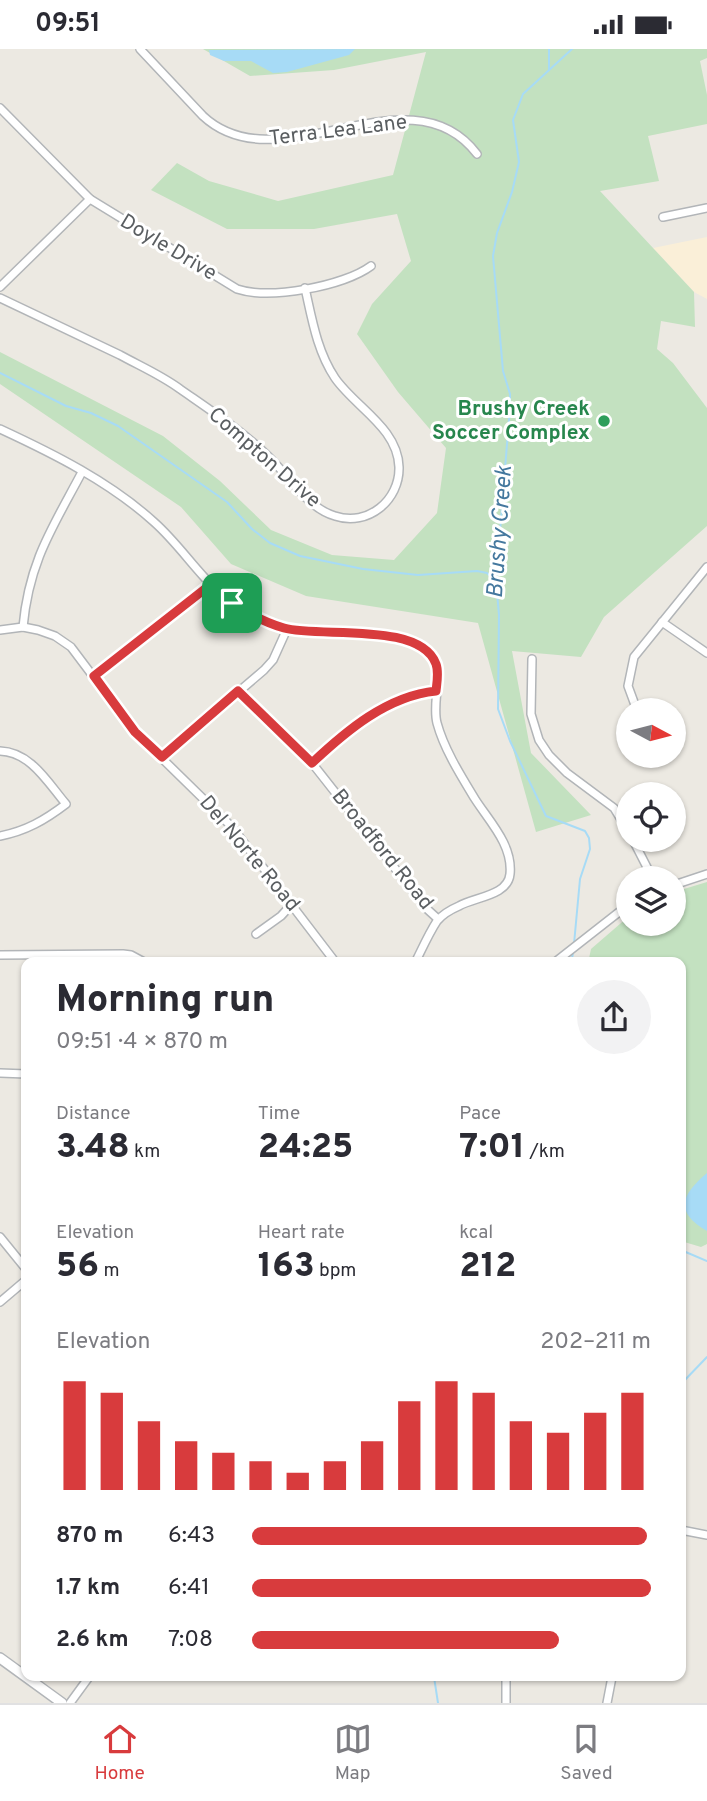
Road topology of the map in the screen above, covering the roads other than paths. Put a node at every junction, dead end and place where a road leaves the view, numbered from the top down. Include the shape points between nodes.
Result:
1 (140, 49) edge
2 (0, 107) edge
3 (477, 154) dead end
4 (90, 199) junction
5 (707, 208) edge
6 (663, 217) dead end
7 (371, 266) dead end
8 (0, 287) edge
9 (305, 288) junction
10 (0, 298) edge
11 (0, 429) edge
12 (82, 472) junction
13 (707, 567) edge
14 (210, 585) junction
15 (662, 622) junction
16 (23, 627) junction
17 (287, 629) junction
18 (0, 630) edge
19 (707, 653) edge
20 (532, 659) dead end
21 (94, 676) junction
22 (238, 691) junction
23 (436, 691) junction
24 (632, 698) edge
25 (0, 751) edge
26 (162, 757) junction
27 (312, 763) junction
28 (616, 811) edge
29 (0, 836) edge
30 (707, 874) edge
31 (686, 881) edge
32 (292, 904) junction
33 (616, 914) edge
34 (438, 919) junction
35 (256, 934) dead end
36 (0, 955) edge
37 (135, 957) edge
38 (332, 957) edge
39 (418, 957) edge
40 (561, 957) edge
41 (0, 1073) edge
42 (21, 1075) edge
43 (0, 1237) edge
44 (21, 1263) edge
45 (21, 1284) edge
46 (0, 1301) edge
47 (686, 1531) edge
48 (707, 1535) edge
49 (0, 1658) edge
50 (21, 1673) edge
51 (32, 1681) edge
52 (86, 1681) edge
53 (506, 1681) edge
54 (611, 1681) edge
55 (62, 1703) edge
56 (71, 1703) edge
57 (506, 1703) edge
58 (607, 1703) edge

1 - 3 street, Terra Lea Lane via 203,116 233,136 264,140 415,121 449,131
2 - 4 street, Doyle Drive
4 - 8 street
4 - 9 street, Doyle Drive via 237,289 266,294
5 - 6 street
7 - 9 street, Doyle Drive via 355,277
9 - 10 street, Compton Drive via 317,340 329,367 385,432 398,458 398,479 390,500 361,517 335,516 319,508 268,456 166,379
11 - 12 street
12 - 14 street via 153,521
12 - 16 street via 40,552
13 - 15 street
14 - 17 street via 244,611
14 - 21 street
15 - 19 street
15 - 24 street via 631,664 628,686
16 - 18 street, Del Norte Road
16 - 21 street, Del Norte Road via 64,641
17 - 22 street via 270,664
17 - 23 street via 382,636 412,643 434,660
20 - 28 street via 531,714 539,740 567,772
21 - 26 street, Del Norte Road via 135,732
22 - 26 street
22 - 27 street, Broadford Road
23 - 27 street via 410,695 374,714
23 - 34 street via 439,730 500,836 510,873 499,890
25 - 29 street via 30,761 66,804 40,823
26 - 32 street, Del Norte Road via 232,827
27 - 34 street, Broadford Road
30 - 31 street
32 - 35 street
32 - 38 street, Del Norte Road
33 - 40 street
34 - 39 street
36 - 37 street
41 - 42 street
43 - 44 street
45 - 46 street
47 - 48 street
49 - 50 street
51 - 55 street
52 - 56 street
53 - 57 street
54 - 58 street

